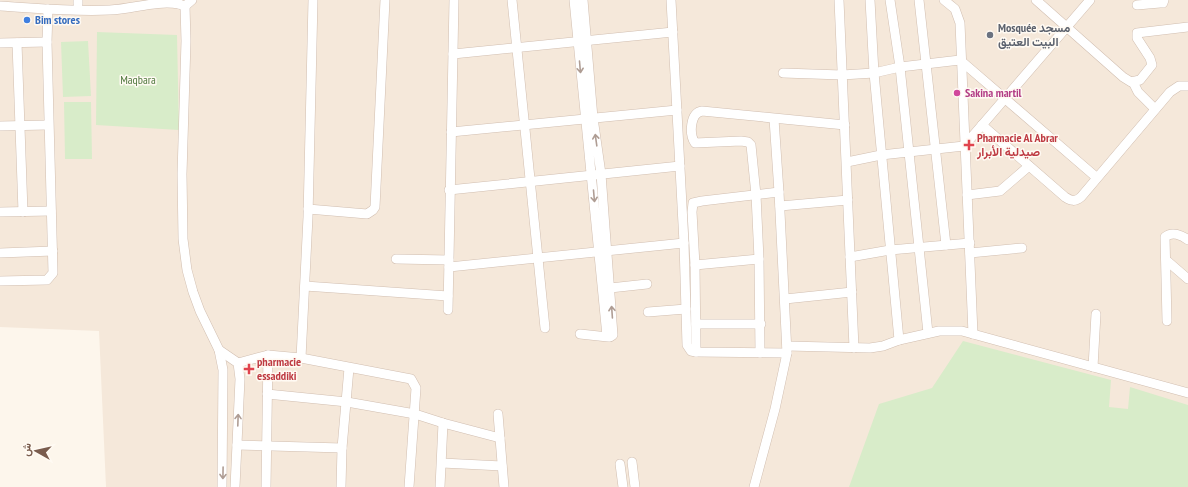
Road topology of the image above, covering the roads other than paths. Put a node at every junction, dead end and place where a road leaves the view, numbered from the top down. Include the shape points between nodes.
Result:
1 (6, 0) edge
2 (147, 0) edge
3 (313, 0) edge
4 (385, 0) edge
5 (454, 0) edge
6 (512, 0) edge
7 (574, 0) edge
8 (584, 0) edge
9 (671, 0) edge
10 (840, 0) edge
11 (870, 0) edge
12 (890, 0) edge
13 (919, 0) edge
14 (944, 0) edge
15 (1036, 0) edge
16 (1090, 0) edge
17 (1164, 0) edge
18 (29, 1) edge
19 (60, 2) edge
20 (78, 2) edge
21 (183, 2) edge
22 (1137, 5) dead end
23 (0, 6) edge
24 (48, 9) junction
25 (1066, 26) junction
26 (1188, 27) edge
27 (673, 32) junction
28 (582, 41) junction
29 (47, 42) junction
30 (0, 43) edge
31 (17, 43) junction
32 (517, 48) junction
33 (453, 54) junction
34 (960, 60) junction
35 (926, 64) junction
36 (900, 67) junction
37 (783, 73) dead end
38 (874, 73) junction
39 (842, 75) junction
40 (1133, 82) junction
41 (1188, 86) edge
42 (1005, 98) junction
43 (677, 110) junction
44 (1155, 110) junction
45 (589, 118) junction
46 (774, 119) junction
47 (48, 124) junction
48 (525, 125) junction
49 (845, 125) junction
50 (982, 125) junction
51 (0, 126) edge
52 (19, 126) junction
53 (451, 132) junction
54 (964, 146) junction
55 (934, 149) junction
56 (908, 152) junction
57 (881, 155) junction
58 (846, 162) junction
59 (680, 166) junction
60 (1029, 166) junction
61 (596, 175) junction
62 (1096, 177) junction
63 (530, 182) junction
64 (449, 190) junction
65 (779, 192) junction
66 (756, 195) junction
67 (967, 195) junction
68 (848, 200) junction
69 (780, 206) junction
70 (308, 209) junction
71 (51, 211) junction
72 (0, 212) edge
73 (24, 212) junction
74 (1186, 235) edge
75 (684, 243) junction
76 (970, 243) junction
77 (946, 245) junction
78 (919, 248) junction
79 (1022, 248) dead end
80 (890, 250) junction
81 (53, 251) junction
82 (603, 251) junction
83 (0, 253) edge
84 (970, 253) junction
85 (850, 257) junction
86 (538, 258) junction
87 (396, 259) dead end
88 (760, 259) junction
89 (1166, 260) junction
90 (449, 264) junction
91 (695, 265) junction
92 (1188, 279) edge
93 (0, 281) edge
94 (646, 284) dead end
95 (305, 286) junction
96 (610, 288) junction
97 (852, 292) junction
98 (448, 296) junction
99 (784, 299) junction
100 (686, 309) junction
101 (448, 310) dead end
102 (648, 312) dead end
103 (1096, 314) dead end
104 (1167, 321) dead end
105 (696, 324) junction
106 (761, 324) junction
107 (545, 328) dead end
108 (928, 332) junction
109 (580, 334) dead end
110 (973, 334) junction
111 (608, 337) junction
112 (899, 340) junction
113 (854, 348) junction
114 (787, 349) junction
115 (219, 350) junction
116 (696, 352) junction
117 (760, 353) junction
118 (268, 355) junction
119 (302, 358) junction
120 (238, 363) junction
121 (1093, 367) junction
122 (349, 368) junction
123 (1188, 393) edge
124 (267, 394) junction
125 (347, 402) junction
126 (415, 414) junction
127 (498, 414) dead end
128 (443, 423) junction
129 (500, 438) junction
130 (237, 445) junction
131 (267, 446) junction
132 (342, 448) junction
133 (632, 462) dead end
134 (442, 463) junction
135 (620, 464) dead end
136 (502, 466) junction
137 (222, 487) edge
138 (235, 487) edge
139 (266, 487) edge
140 (341, 487) edge
141 (409, 487) edge
142 (440, 487) edge
143 (504, 487) edge
144 (623, 487) edge
145 (636, 487) edge
146 (756, 487) edge

1 - 18 street
2 - 20 street via 123,3
3 - 70 street
4 - 70 street via 375,207 367,214
5 - 33 street
6 - 32 street
7 - 28 street
8 - 28 street
9 - 27 street
10 - 39 street
11 - 38 street
12 - 36 street
13 - 35 street
14 - 34 street via 955,9 959,17
15 - 25 street
16 - 25 street
17 - 22 street via 1163,3
18 - 19 street
19 - 20 street
21 - 24 street via 109,10
21 - 115 street via 186,41 183,239 197,303
23 - 24 street
24 - 29 street
25 - 40 street via 1123,77
25 - 42 street
26 - 40 street via 1136,34 1152,65 1140,80
27 - 28 street
27 - 43 street
28 - 32 street
28 - 45 street
29 - 31 street
29 - 47 street
30 - 31 street
31 - 52 street
32 - 33 street
32 - 48 street
33 - 53 street
34 - 35 street
34 - 42 street
34 - 54 street
35 - 36 street
35 - 55 street
36 - 38 street
36 - 56 street
37 - 39 street
38 - 39 street
38 - 57 street
39 - 49 street
40 - 44 street via 1138,92
41 - 44 street via 1174,88
42 - 50 street
42 - 62 street
43 - 45 street
43 - 59 street
44 - 62 street
45 - 48 street
45 - 61 street
46 - 49 street
46 - 65 street
46 - 66 street via 702,111 696,112 693,118 695,143 749,143 752,150
47 - 52 street
47 - 71 street
48 - 53 street
48 - 63 street
49 - 58 street
50 - 54 street
50 - 60 street
51 - 52 street
52 - 73 street
53 - 64 street
54 - 55 street
54 - 67 street
55 - 56 street
55 - 77 street
56 - 57 street
56 - 78 street
57 - 58 street
57 - 80 street
58 - 68 street
59 - 61 street
59 - 75 street
60 - 62 street via 1069,200 1075,201
60 - 67 street via 1000,191
61 - 63 street
61 - 82 street
63 - 64 street
63 - 86 street
64 - 90 street
65 - 66 street
65 - 69 street
66 - 88 street
66 - 91 street via 693,203
67 - 76 street
68 - 69 street
68 - 85 street
69 - 99 street
70 - 95 street
71 - 73 street
71 - 81 street
72 - 73 street
74 - 89 street via 1172,234 1165,237
75 - 82 street
75 - 100 street
76 - 77 street
76 - 84 street
77 - 78 street
78 - 80 street
78 - 108 street
79 - 84 street
80 - 85 street
80 - 112 street
81 - 83 street
81 - 93 street via 53,273 49,280
82 - 86 street
82 - 96 street
82 - 111 street
84 - 110 street
85 - 97 street
86 - 90 street
86 - 107 street
87 - 90 street
88 - 91 street
88 - 106 street
89 - 92 street
89 - 104 street
90 - 98 street
91 - 105 street
94 - 96 street
95 - 98 street
95 - 119 street
111 -> 96 street via 613,335
97 - 99 street
97 - 113 street
98 - 101 street
99 - 114 street
100 - 102 street
100 - 116 street via 687,345 691,351
103 - 121 street
105 - 106 street
105 - 116 street
106 - 117 street
108 - 110 street via 949,330
108 - 112 street
109 - 111 street
110 - 121 street
112 - 113 street via 877,348
113 - 114 street
114 - 117 street
114 - 146 street
115 - 120 street
115 -> 137 street via 224,386
116 - 117 street
118 - 119 street
118 - 120 street
118 - 124 street
119 - 122 street
130 -> 120 street via 240,379
121 - 123 street
122 - 125 street
122 - 126 street via 411,379 416,388
124 - 125 street
124 - 131 street
125 - 126 street
125 - 132 street
126 - 128 street
126 - 141 street
127 - 129 street
128 - 129 street
128 - 134 street
129 - 136 street
130 - 131 street
130 - 138 street
131 - 132 street
131 - 139 street
132 - 140 street
133 - 145 street
134 - 136 street
134 - 142 street
135 - 144 street
136 - 143 street

